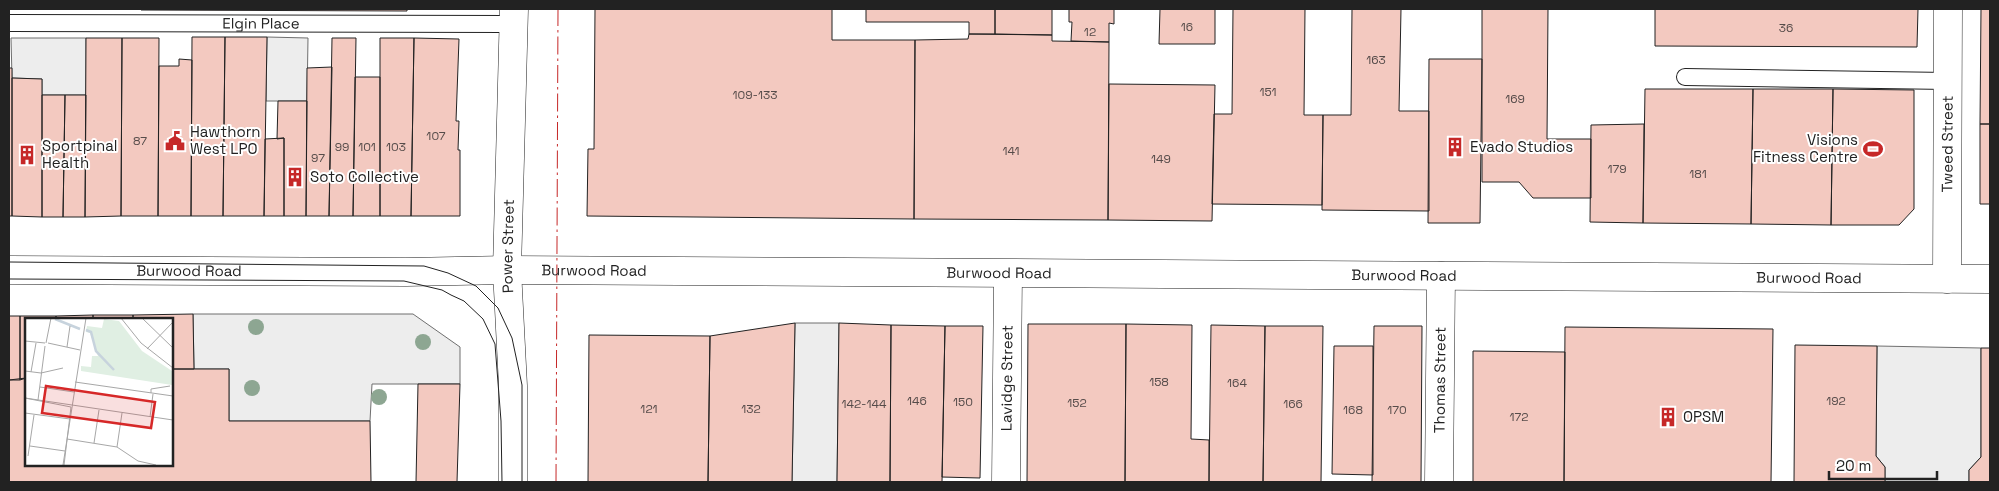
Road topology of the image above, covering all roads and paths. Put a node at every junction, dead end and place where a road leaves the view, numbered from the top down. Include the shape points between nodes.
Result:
1 (1948, 9) edge
2 (514, 16) edge
3 (9, 23) edge
4 (1685, 77) dead end
5 (1948, 80) junction
6 (9, 270) edge
7 (507, 270) junction
8 (1008, 274) junction
9 (1441, 276) junction
10 (1947, 279) junction
11 (1990, 279) edge
12 (513, 482) edge
13 (1006, 482) edge
14 (1438, 482) edge

1 - 5 main road, Tweed Street
2 - 3 lane, Elgin Place
2 - 7 main road, Power Street
4 - 5 lane
5 - 10 main road, Tweed Street
6 - 7 main road, Burwood Road
7 - 8 main road, Burwood Road
7 - 12 main road, Power Street via 513,386
8 - 9 main road, Burwood Road
8 - 13 main road, Lavidge Street
9 - 10 main road, Burwood Road
9 - 14 main road, Thomas Street
10 - 11 main road, Burwood Road

